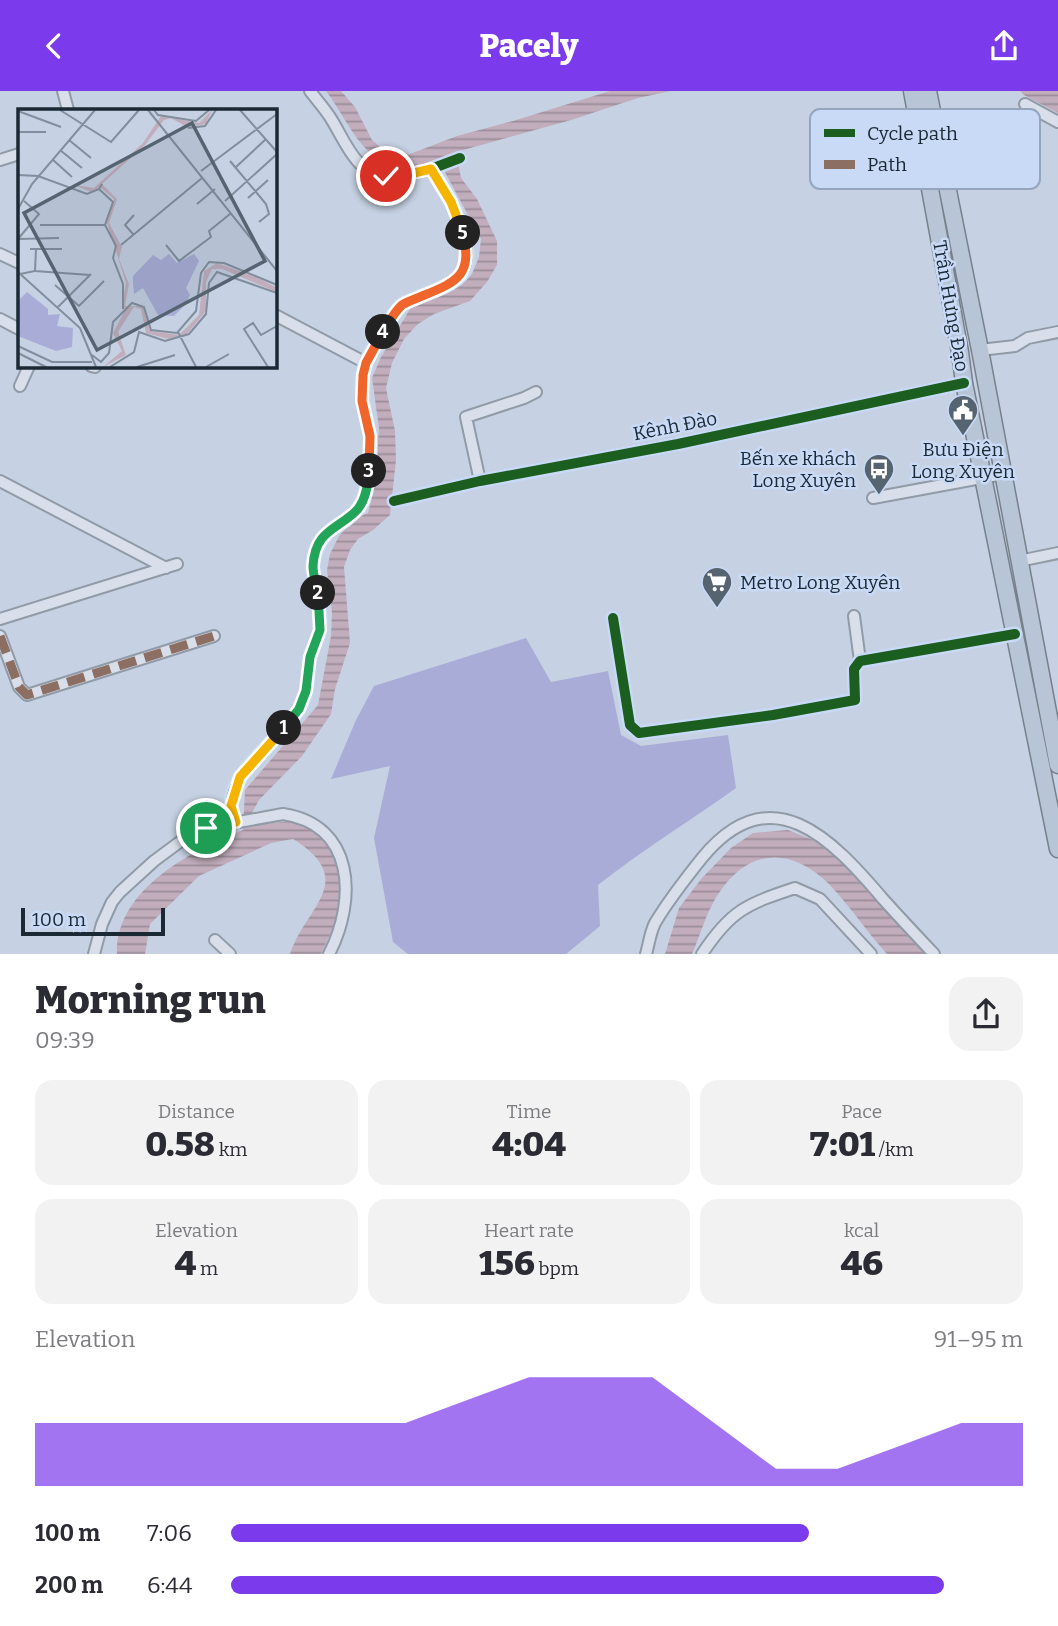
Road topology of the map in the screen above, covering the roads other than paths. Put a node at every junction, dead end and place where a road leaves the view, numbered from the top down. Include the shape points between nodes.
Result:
1 (62, 91) edge
2 (310, 91) edge
3 (912, 91) edge
4 (928, 91) edge
5 (1025, 104) dead end
6 (68, 109) edge
7 (915, 109) edge
8 (932, 109) edge
9 (1034, 109) edge
10 (1040, 112) edge
11 (1058, 122) edge
12 (18, 154) edge
13 (460, 158) dead end
14 (0, 160) edge
15 (434, 168) junction
16 (930, 189) edge
17 (948, 189) edge
18 (0, 254) edge
19 (18, 263) edge
20 (276, 316) edge
21 (0, 319) edge
22 (18, 328) edge
23 (1058, 332) edge
24 (981, 350) junction
25 (960, 352) junction
26 (366, 363) junction
27 (29, 367) edge
28 (964, 383) junction
29 (20, 386) dead end
30 (536, 392) dead end
31 (1003, 474) junction
32 (984, 478) junction
33 (0, 481) edge
34 (480, 481) junction
35 (873, 498) dead end
36 (394, 501) dead end
37 (1058, 553) edge
38 (1019, 561) junction
39 (177, 564) dead end
40 (166, 568) junction
41 (854, 615) dead end
42 (612, 618) dead end
43 (0, 619) edge
44 (1015, 634) junction
45 (0, 636) edge
46 (214, 636) dead end
47 (860, 661) junction
48 (1058, 765) edge
49 (237, 822) junction
50 (1058, 849) edge
51 (215, 940) dead end
52 (94, 954) edge
53 (230, 954) edge
54 (329, 954) edge
55 (646, 954) edge
56 (702, 954) edge
57 (871, 954) edge
58 (934, 954) edge

1 - 6 street
2 - 15 street via 360,164 386,176
3 - 7 highway, Trần Hưng Đạo
4 - 8 highway, Trần Hưng Đạo
5 - 9 street
10 - 11 street
12 - 14 street
13 - 15 street
15 - 26 street via 462,226 465,270 434,292 404,304
16 - 25 highway, Trần Hưng Đạo
17 - 24 highway, Trần Hưng Đạo
18 - 19 street
20 - 26 street
21 - 22 street
23 - 24 street via 1028,338 1015,346
24 - 25 highway
24 - 31 highway, Trần Hưng Đạo
25 - 28 highway, Trần Hưng Đạo
26 - 49 street via 362,401 370,453 366,493 357,511 327,532 320,543 313,568 320,630 310,657 306,691 299,709 240,777 231,806
27 - 29 street
28 - 32 highway, Trần Hưng Đạo
28 - 34 street, Kênh Đào
30 - 34 street via 466,417
31 - 32 street
31 - 38 highway, Trần Hưng Đạo
32 - 35 street
32 - 44 highway, Trần Hưng Đạo
33 - 40 street
34 - 36 street, Kênh Đào
37 - 38 street
38 - 48 highway, Trần Hưng Đạo
39 - 40 street
40 - 43 street
41 - 47 street
42 - 47 street via 630,725 639,733 855,700 854,669
44 - 47 street
44 - 50 highway, Trần Hưng Đạo
45 - 46 street via 19,687 27,695
49 - 52 street via 185,838 120,892 102,924
49 - 54 street via 282,814 304,819 323,831 340,851 345,907
51 - 53 street
55 - 58 street via 655,923 710,849 739,827 758,819 780,818 815,831 851,862
56 - 57 street via 727,920 756,901 795,888 820,899

